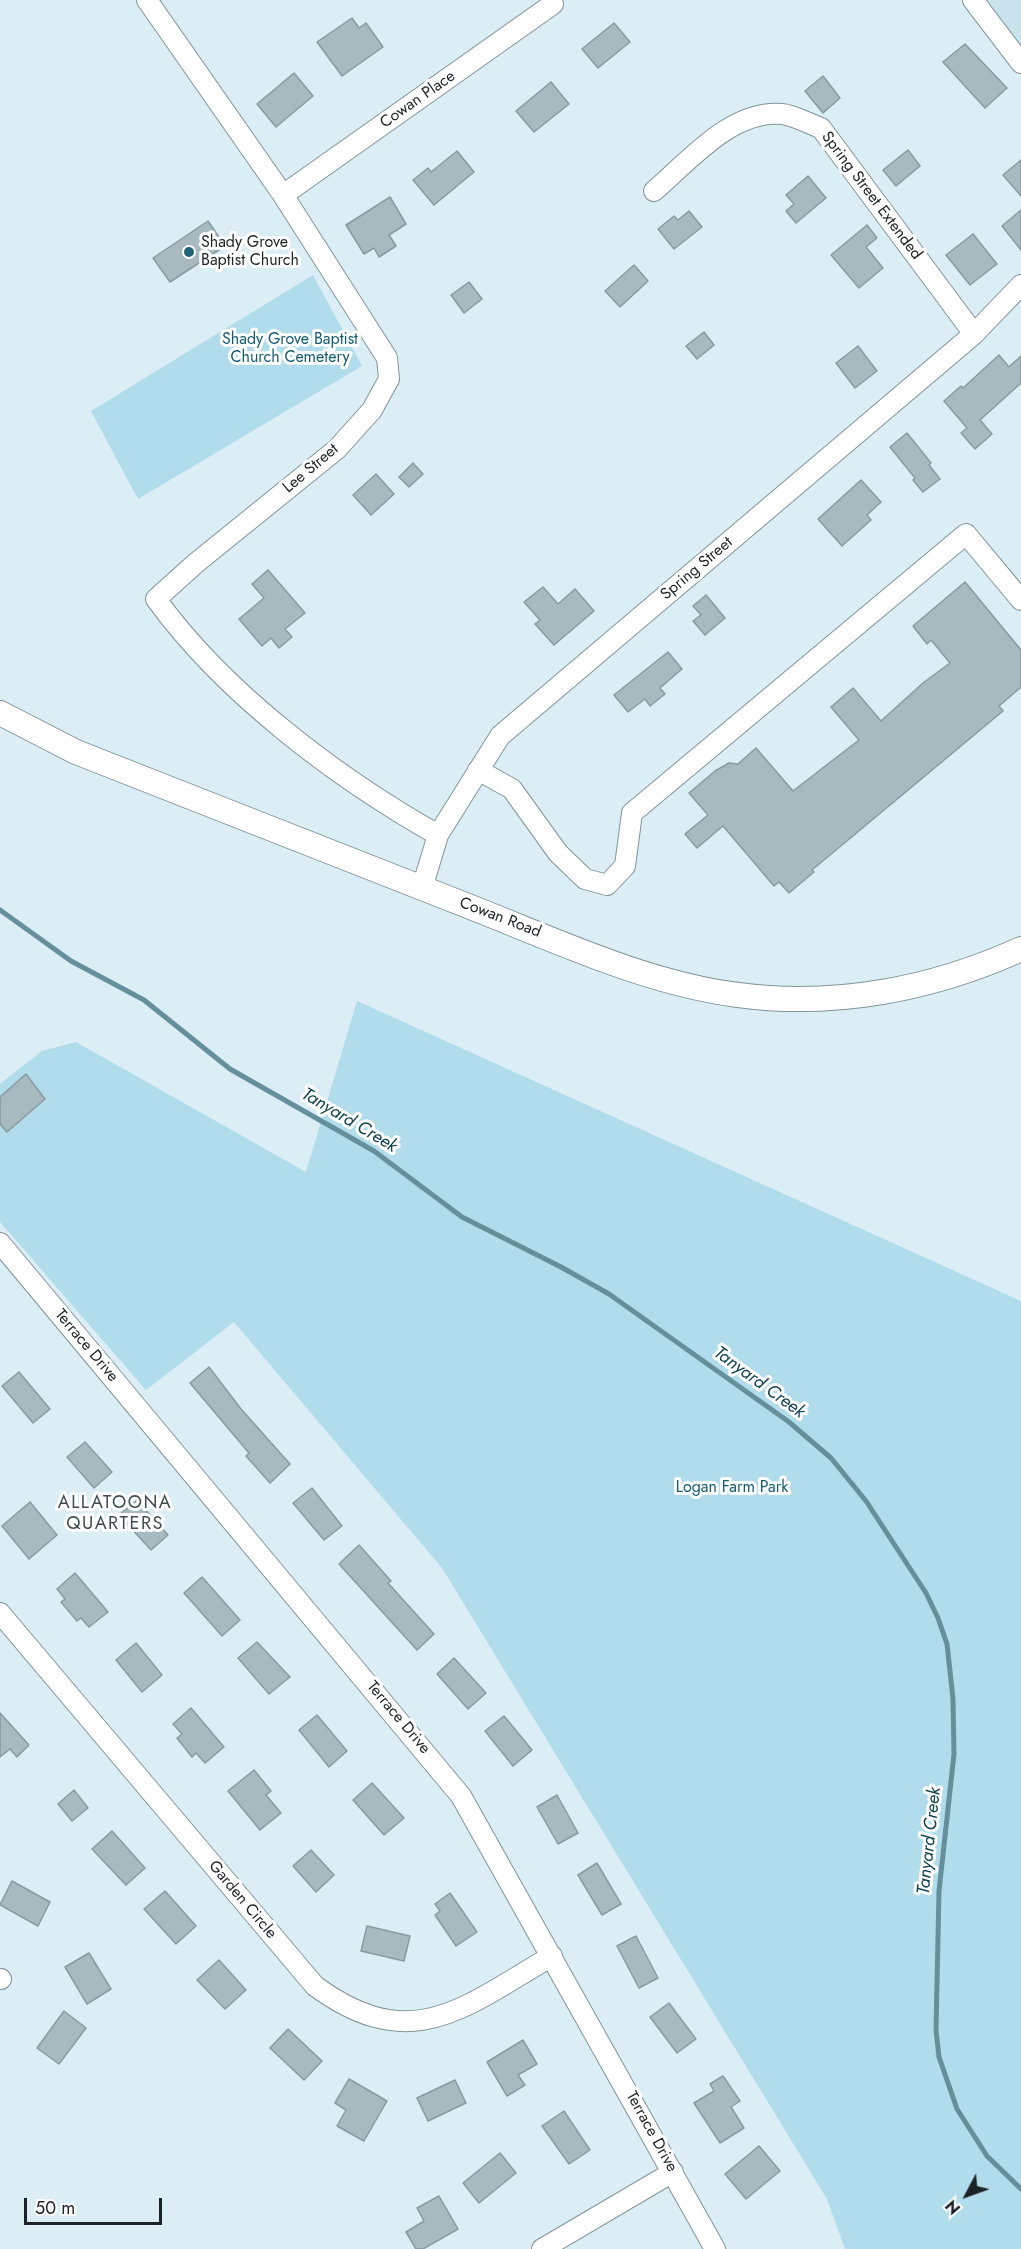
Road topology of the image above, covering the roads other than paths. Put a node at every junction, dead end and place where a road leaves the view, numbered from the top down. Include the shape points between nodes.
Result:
1 (147, 0) edge
2 (974, 0) edge
3 (554, 1) edge
4 (1021, 63) edge
5 (654, 191) dead end
6 (283, 195) junction
7 (1021, 285) edge
8 (975, 334) junction
9 (1021, 600) edge
10 (0, 713) edge
11 (478, 770) junction
12 (438, 834) junction
13 (422, 888) junction
14 (1021, 949) edge
15 (0, 1243) edge
16 (0, 1613) edge
17 (552, 1956) junction
18 (673, 2172) junction
19 (542, 2249) edge
20 (715, 2249) edge

1 - 6 street, Lee Street
2 - 4 street
3 - 6 street, Cowan Place
5 - 8 street, Spring Street Extended via 733,124 755,115 783,113 821,128
6 - 12 street, Lee Street via 387,358 390,379 372,410 337,449 156,599 182,635 209,662 309,751 398,812
7 - 8 street, Spring Street
8 - 11 street, Spring Street via 500,736
9 - 11 street via 966,534 632,813 625,866 607,885 585,879 558,853 512,789
10 - 13 main road, Cowan Road via 76,752
11 - 12 street, Spring Street
12 - 13 street, Spring Street
13 - 14 main road, Cowan Road via 680,985 739,996 843,997 910,987 949,978
15 - 17 street, Terrace Drive via 461,1796
16 - 17 street, Garden Circle via 315,1986 336,2001 379,2020 429,2020 457,2010
17 - 18 street, Terrace Drive
18 - 19 street
18 - 20 street, Terrace Drive

